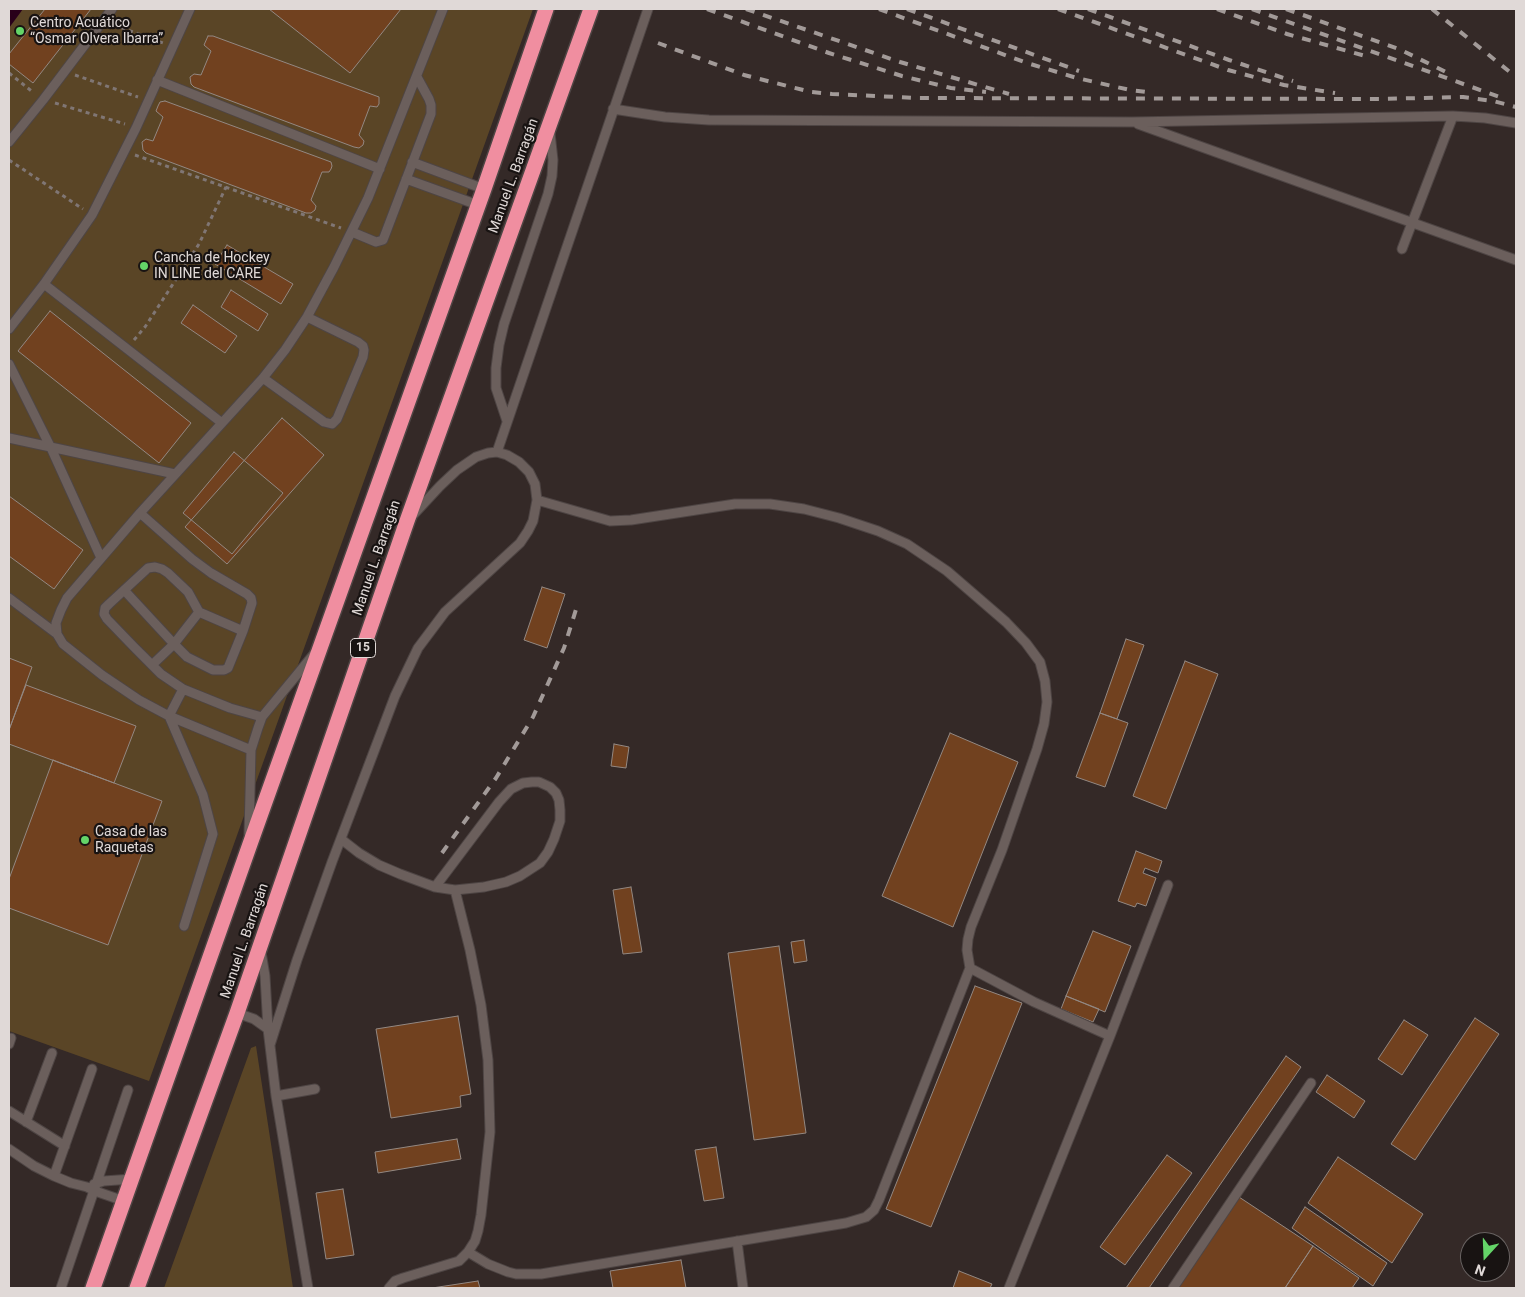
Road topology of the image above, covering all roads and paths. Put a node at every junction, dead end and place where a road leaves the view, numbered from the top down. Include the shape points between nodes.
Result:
1 (112, 9) edge
2 (190, 9) edge
3 (443, 9) edge
4 (546, 9) edge
5 (591, 9) edge
6 (648, 9) edge
7 (103, 21) junction
8 (172, 47) junction
9 (65, 72) junction
10 (9, 73) edge
11 (417, 77) junction
12 (157, 80) junction
13 (43, 100) junction
14 (148, 101) junction
15 (613, 109) junction
16 (1453, 116) junction
17 (1132, 122) junction
18 (1516, 123) edge
19 (136, 128) junction
20 (549, 128) junction
21 (9, 142) edge
22 (125, 151) junction
23 (9, 160) edge
24 (412, 162) junction
25 (380, 169) junction
26 (406, 179) junction
27 (226, 187) junction
28 (484, 189) junction
29 (478, 205) junction
30 (92, 215) junction
31 (1412, 223) junction
32 (352, 232) junction
33 (1402, 249) dead end
34 (1516, 260) edge
35 (44, 284) junction
36 (307, 317) junction
37 (9, 329) edge
38 (127, 348) junction
39 (9, 364) edge
40 (263, 378) junction
41 (507, 421) junction
42 (222, 422) junction
43 (9, 438) edge
44 (51, 448) junction
45 (497, 452) junction
46 (175, 474) junction
47 (537, 500) junction
48 (140, 513) junction
49 (406, 521) junction
50 (101, 558) junction
51 (124, 590) junction
52 (9, 598) edge
53 (200, 612) junction
54 (243, 631) junction
55 (57, 634) junction
56 (174, 644) junction
57 (320, 646) junction
58 (152, 665) junction
59 (183, 689) junction
60 (169, 716) junction
61 (262, 717) junction
62 (251, 750) junction
63 (341, 839) junction
64 (250, 844) junction
65 (1168, 886) dead end
66 (435, 887) junction
67 (455, 890) junction
68 (184, 926) dead end
69 (259, 945) junction
70 (970, 968) junction
71 (237, 1012) junction
72 (268, 1029) junction
73 (1110, 1036) junction
74 (270, 1045) junction
75 (52, 1053) dead end
76 (92, 1069) dead end
77 (1311, 1083) dead end
78 (315, 1089) dead end
79 (128, 1090) dead end
80 (276, 1096) junction
81 (9, 1111) edge
82 (26, 1122) junction
83 (64, 1146) junction
84 (9, 1149) edge
85 (54, 1176) junction
86 (132, 1179) junction
87 (93, 1187) junction
88 (124, 1201) junction
89 (737, 1241) junction
90 (468, 1252) junction
91 (61, 1288) edge
92 (93, 1288) edge
93 (137, 1288) edge
94 (308, 1288) edge
95 (389, 1288) edge
96 (743, 1288) edge
97 (1010, 1288) edge
98 (1172, 1288) edge

1 - 7 lane
2 - 8 lane
3 - 11 lane
4 - 28 highway, Manuel L. Barragán
5 - 20 highway, Manuel L. Barragán / 15
6 - 15 lane
7 - 8 path
7 - 9 lane
8 - 12 lane
9 - 13 lane
9 - 14 path
10 - 13 path
11 - 24 lane via 431,105 429,120
11 - 25 lane
12 - 14 lane
12 - 25 lane
13 - 19 path
13 - 21 lane
14 - 19 lane
15 - 17 lane via 709,120
15 - 41 lane
16 - 17 lane
16 - 18 lane
16 - 31 lane
17 - 31 lane
19 - 22 lane
20 - 41 lane via 553,160 548,194 504,324 497,360 496,388
20 - 49 highway, Manuel L. Barragán / 15
22 - 27 path
22 - 30 lane
23 - 30 path
24 - 26 lane
24 - 28 lane
25 - 32 lane
26 - 29 lane
26 - 32 lane via 381,242
27 - 32 path
27 - 38 path via 200,244
28 - 29 highway, Manuel L. Barragán
29 - 57 highway, Manuel L. Barragán
30 - 35 lane
31 - 33 lane
31 - 34 lane
32 - 36 lane
35 - 37 lane
35 - 38 lane
36 - 40 lane
36 - 40 lane via 363,346 363,358 338,419 332,424 324,422
38 - 42 lane
39 - 44 lane
40 - 42 lane
41 - 45 lane
42 - 46 lane
43 - 44 lane
44 - 46 lane
44 - 50 lane
45 - 47 lane via 519,462 529,472
45 - 49 lane via 476,457 457,470
46 - 48 lane
47 - 63 lane via 533,521 520,543 444,612 418,648 395,696
47 - 70 lane via 610,521 735,504 770,504 839,518 907,544 947,571 1026,643 1040,662 1045,682 1044,724 968,940
48 - 50 lane
48 - 54 lane via 192,559 251,598
49 - 69 highway, Manuel L. Barragán / 15
50 - 55 lane via 67,598 56,623
51 - 53 lane via 148,568 155,567 168,573 188,592
51 - 56 lane
51 - 58 lane via 109,604 104,614
52 - 55 lane
53 - 54 lane
53 - 56 lane
54 - 56 lane via 230,664 224,670 213,670 197,662
55 - 60 lane via 64,644 102,675
56 - 58 lane
57 - 61 lane
57 - 64 highway, Manuel L. Barragán
58 - 59 lane
59 - 60 lane
59 - 61 lane
60 - 62 lane
60 - 68 lane via 203,795 213,834
61 - 62 lane
62 - 64 lane
63 - 66 lane via 379,865
63 - 74 lane
64 - 86 highway, Manuel L. Barragán
65 - 73 lane
66 - 67 lane
66 - 67 lane via 511,790 532,782 550,787 559,800 560,821 540,863 506,882
67 - 90 lane via 481,1005 490,1096 490,1132 481,1216 475,1241
69 - 71 highway, Manuel L. Barragán / 15
69 - 72 lane via 265,976
70 - 73 lane
70 - 89 lane via 874,1210 866,1217 846,1223
71 - 72 lane
71 - 93 highway, Manuel L. Barragán / 15
72 - 74 lane
73 - 97 lane
74 - 80 lane
75 - 82 lane
76 - 83 lane
77 - 98 lane
78 - 80 lane
79 - 87 lane
80 - 94 lane
81 - 82 lane
82 - 83 lane
83 - 85 lane
84 - 85 lane
85 - 87 lane
86 - 87 lane
86 - 88 highway, Manuel L. Barragán
87 - 88 lane
87 - 91 lane
88 - 92 highway, Manuel L. Barragán
89 - 90 lane via 541,1274 508,1272
89 - 96 lane
90 - 95 lane via 459,1261 395,1281

